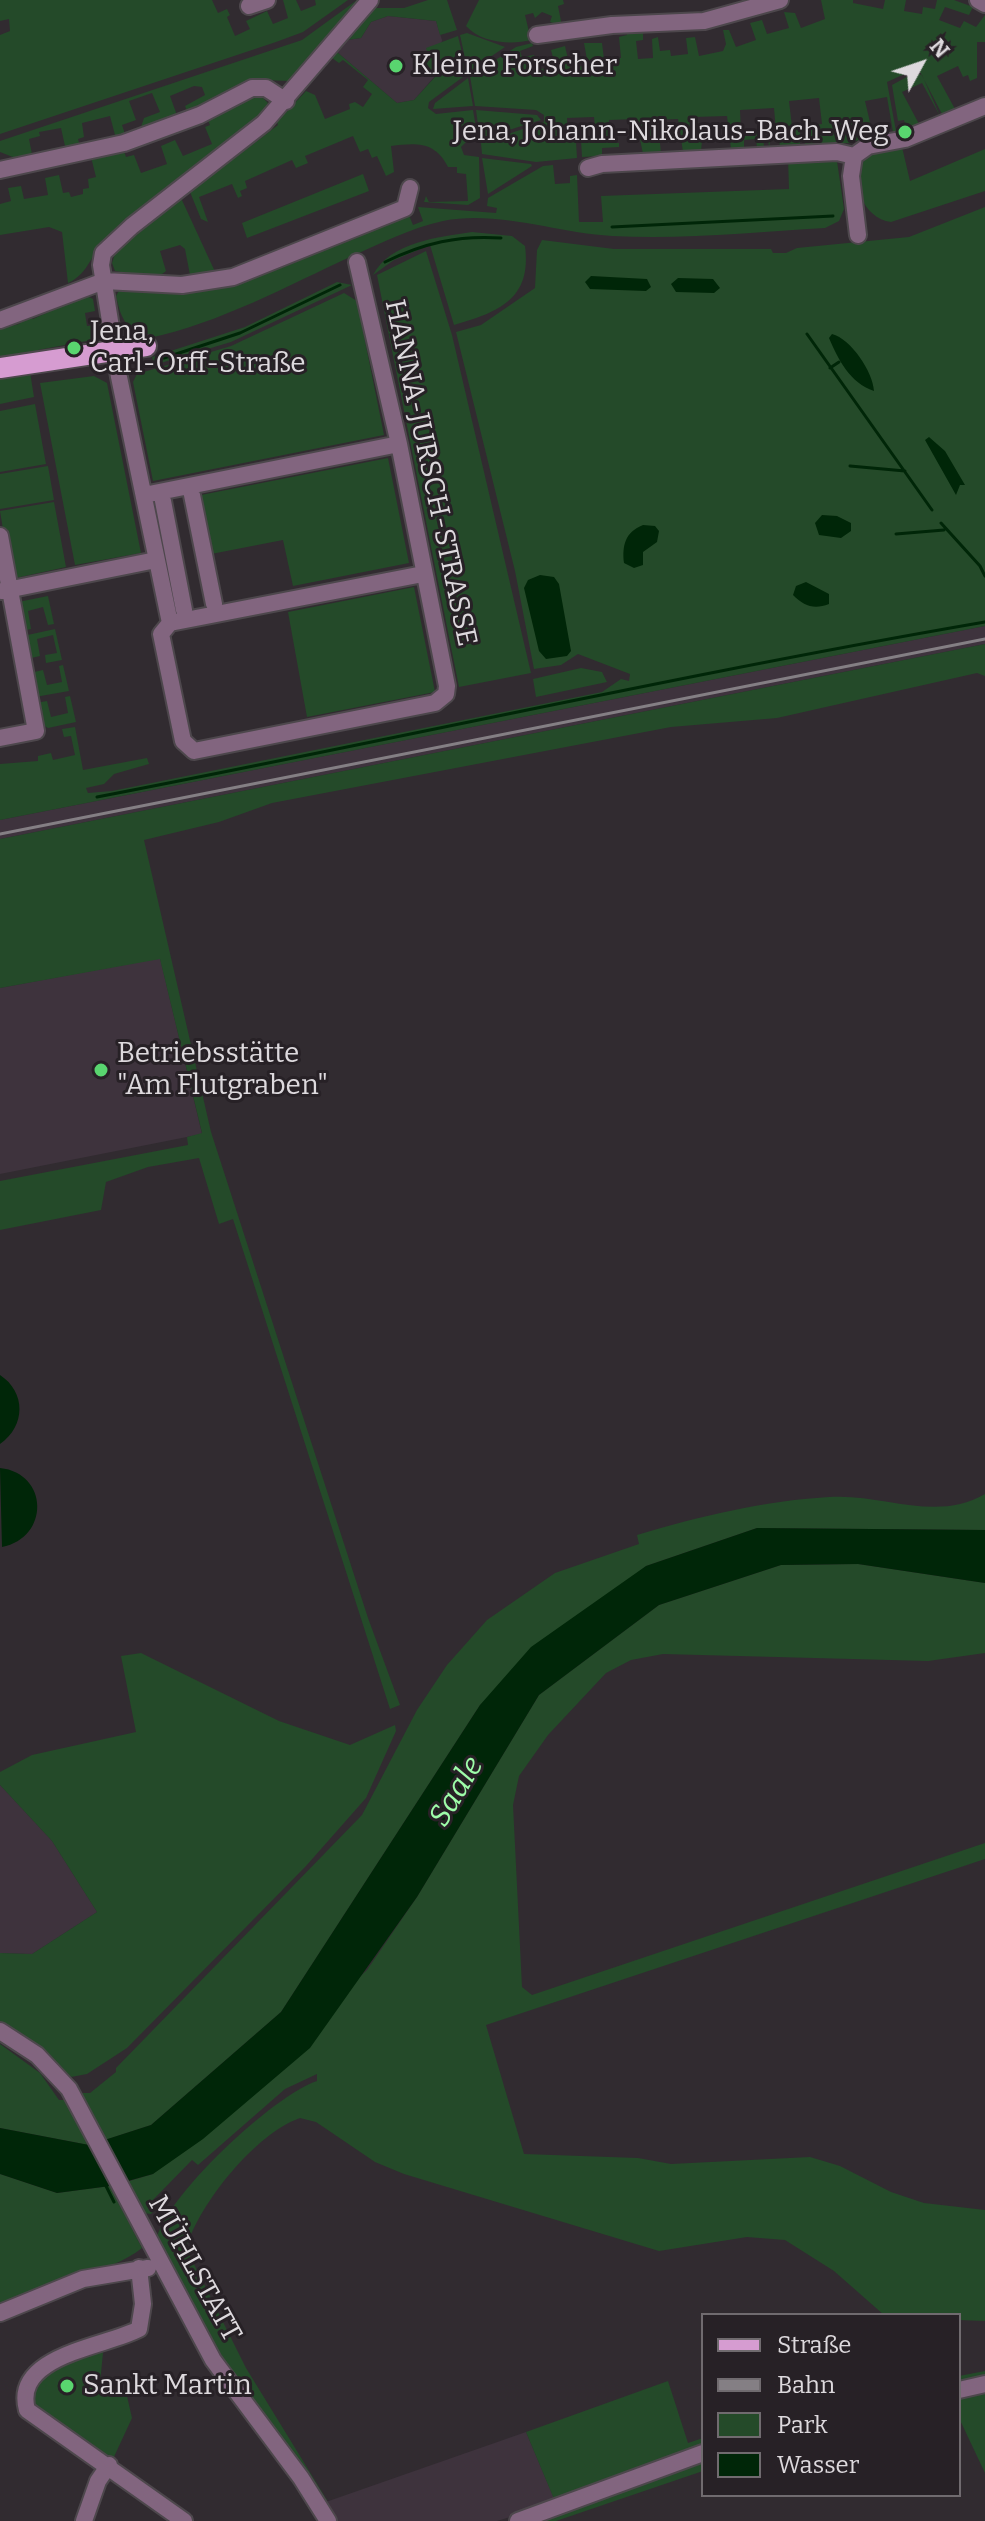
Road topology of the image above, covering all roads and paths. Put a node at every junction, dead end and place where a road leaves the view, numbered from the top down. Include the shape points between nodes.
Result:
1 (267, 0) edge
2 (370, 0) edge
3 (780, 0) edge
4 (978, 0) edge
5 (985, 4) edge
6 (249, 6) dead end
7 (537, 35) dead end
8 (286, 101) junction
9 (985, 106) edge
10 (854, 156) junction
11 (588, 168) dead end
12 (0, 170) edge
13 (410, 188) dead end
14 (858, 235) dead end
15 (357, 262) dead end
16 (104, 281) junction
17 (0, 320) edge
18 (146, 346) dead end
19 (115, 352) junction
20 (0, 368) edge
21 (399, 444) junction
22 (144, 495) junction
23 (0, 536) edge
24 (203, 551) junction
25 (168, 553) junction
26 (423, 574) junction
27 (5, 590) edge
28 (214, 604) dead end
29 (184, 610) dead end
30 (170, 623) junction
31 (0, 738) edge
32 (0, 2031) edge
33 (162, 2266) junction
34 (139, 2268) junction
35 (0, 2313) edge
36 (985, 2384) edge
37 (961, 2390) edge
38 (701, 2454) edge
39 (109, 2465) junction
40 (84, 2521) edge
41 (184, 2521) edge
42 (328, 2521) edge
43 (518, 2521) edge

1 - 6 street
2 - 8 street
3 - 7 street via 704,21
4 - 5 street
8 - 12 street via 266,88 252,88 200,115 124,143
8 - 16 street via 113,242 103,253
9 - 10 street via 905,139 868,146
10 - 11 street via 731,156
10 - 14 street via 851,176
13 - 16 street via 405,208 233,277 182,285
15 - 21 street, HANNA-JURSCH-STRASSE
16 - 17 street
16 - 19 street
18 - 19 main road
19 - 20 main road
19 - 22 street
21 - 22 street
21 - 26 street, HANNA-JURSCH-STRASSE
22 - 25 street
23 - 27 street
24 - 25 street
24 - 25 street via 193,500 164,506
24 - 28 street
25 - 27 street
25 - 29 street
25 - 30 street
26 - 30 street
26 - 30 street, HANNA-JURSCH-STRASSE via 447,686 435,703 194,751 186,748 161,634
27 - 31 street via 36,731
32 - 33 street, MÜHLSTATT via 56,2073
33 - 34 street
33 - 42 street, MÜHLSTATT via 213,2360
34 - 35 street via 83,2279
34 - 39 street via 139,2329 48,2365 26,2385 23,2397 27,2410
36 - 37 street
38 - 43 street
39 - 40 street
39 - 41 street

